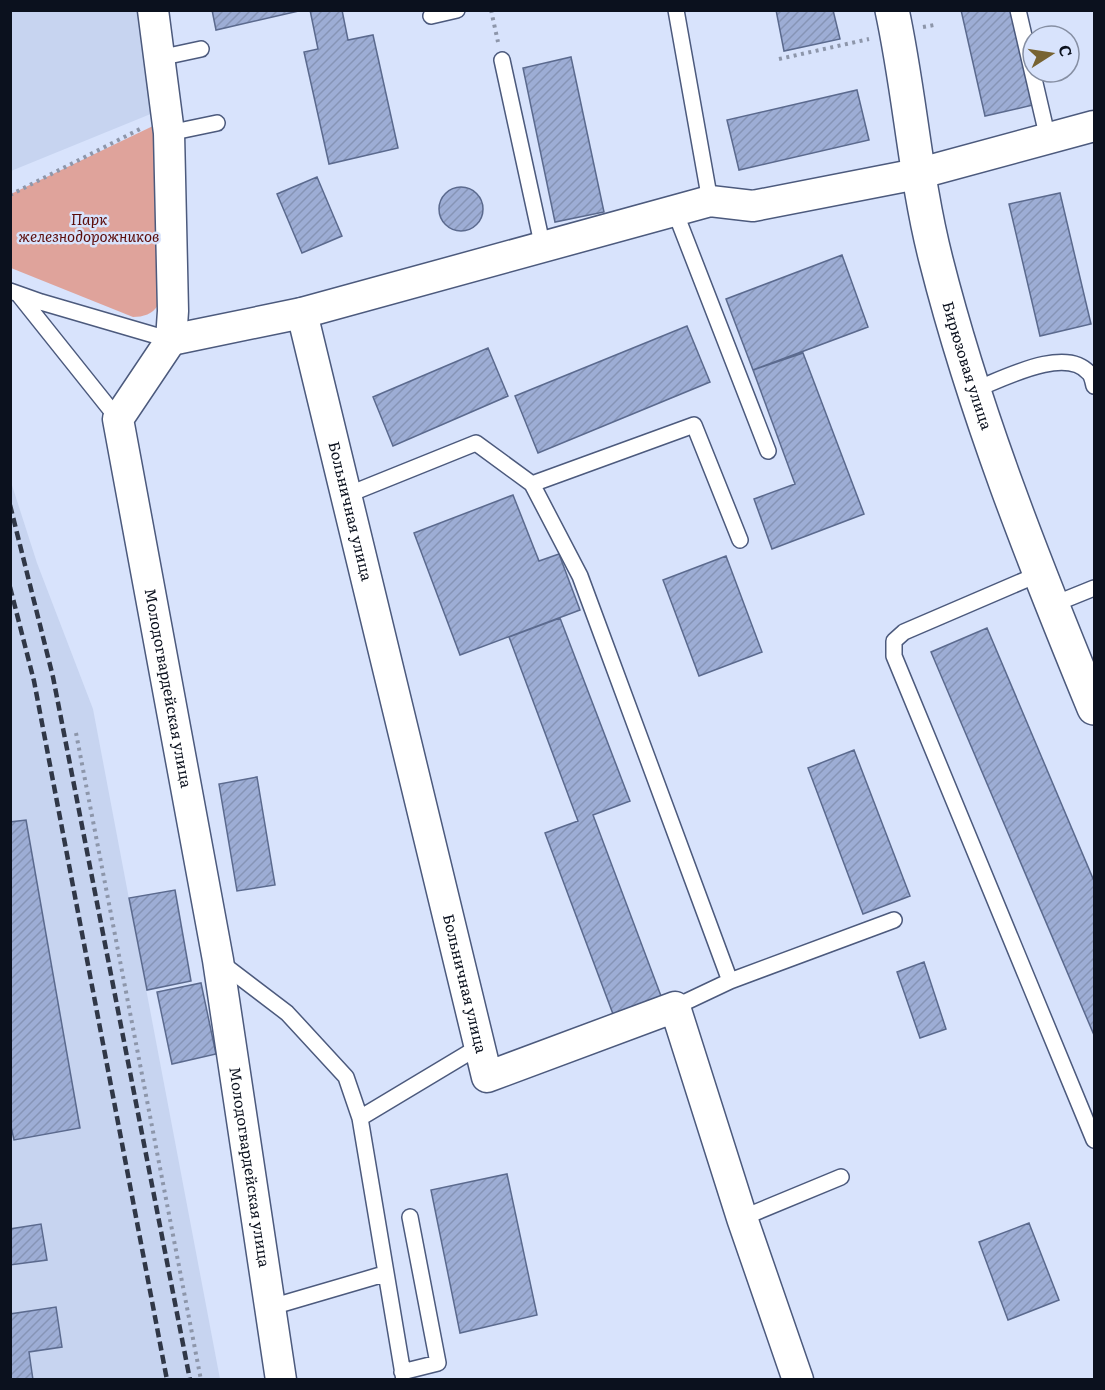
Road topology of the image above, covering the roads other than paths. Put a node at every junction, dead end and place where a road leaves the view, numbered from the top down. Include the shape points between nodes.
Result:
1 (153, 10) edge
2 (457, 10) edge
3 (676, 10) edge
4 (1018, 10) edge
5 (431, 16) dead end
6 (894, 22) edge
7 (201, 49) dead end
8 (159, 58) junction
9 (502, 60) road end
10 (217, 123) dead end
11 (168, 125) junction
12 (1095, 126) edge
13 (1048, 139) junction
14 (917, 174) junction
15 (710, 201) junction
16 (674, 209) junction
17 (543, 248) junction
18 (14, 292) edge
19 (302, 313) junction
20 (171, 340) junction
21 (1095, 386) edge
22 (974, 390) junction
23 (118, 419) junction
24 (768, 451) dead end
25 (532, 484) junction
26 (347, 495) junction
27 (740, 540) dead end
28 (1039, 574) junction
29 (1095, 588) edge
30 (1052, 605) junction
31 (1095, 708) edge
32 (894, 920) dead end
33 (218, 960) junction
34 (730, 981) junction
35 (675, 1007) junction
36 (480, 1046) junction
37 (1095, 1099) edge
38 (1079, 1105) junction
39 (360, 1118) junction
40 (1095, 1140) edge
41 (842, 1177) dead end
42 (410, 1217) dead end
43 (742, 1218) junction
44 (384, 1274) junction
45 (268, 1308) junction
46 (403, 1376) edge
47 (280, 1380) edge
48 (798, 1380) edge

1 - 8 street
2 - 5 lane
3 - 15 lane
4 - 13 lane
6 - 14 main road, Бирюзовая улица
7 - 8 lane
8 - 11 street
9 - 17 lane
10 - 11 lane
11 - 20 street
12 - 13 street
13 - 14 street
14 - 15 street via 753,206
14 - 22 main road, Бирюзовая улица via 936,260
15 - 16 street
16 - 17 street
16 - 24 lane
17 - 19 street
18 - 20 lane
18 - 23 lane
19 - 20 street
19 - 26 street, Больничная улица
20 - 23 street
21 - 22 lane via 1089,373 1071,362 1043,364
22 - 28 main road, Бирюзовая улица
23 - 33 street, Молодогвардейская улица
25 - 26 lane via 476,443
25 - 27 lane via 694,425
25 - 34 lane via 580,576
26 - 36 street, Больничная улица
28 - 30 main road, Бирюзовая улица
28 - 38 lane via 904,632 894,641 894,656
29 - 30 lane
30 - 31 main road, Бирюзовая улица
32 - 34 lane
33 - 39 lane via 288,1013 346,1077
33 - 45 street, Молодогвардейская улица
34 - 35 lane
35 - 36 street, Больничная улица via 487,1077
35 - 43 street
36 - 39 lane
37 - 38 lane
38 - 40 lane
39 - 44 lane
41 - 43 lane
42 - 46 lane via 438,1364
43 - 48 street
44 - 45 lane
44 - 46 lane
45 - 47 street, Молодогвардейская улица

